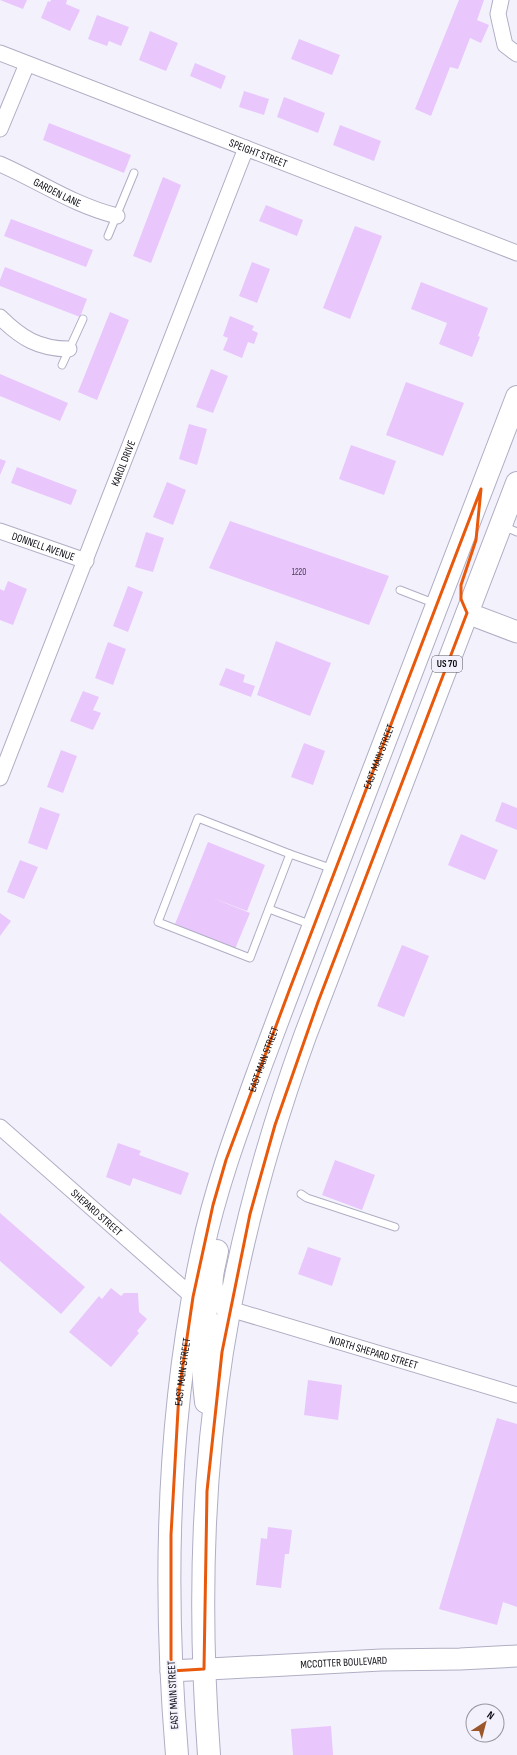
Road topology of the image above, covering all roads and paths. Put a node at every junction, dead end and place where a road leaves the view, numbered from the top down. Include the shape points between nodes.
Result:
1 (501, 0) edge
2 (0, 54) edge
3 (517, 54) edge
4 (26, 64) junction
5 (0, 129) edge
6 (246, 148) junction
7 (0, 164) edge
8 (134, 173) dead end
9 (117, 216) junction
10 (108, 236) dead end
11 (517, 253) edge
12 (0, 318) edge
13 (83, 319) dead end
14 (69, 349) junction
15 (62, 365) dead end
16 (517, 397) edge
17 (517, 483) edge
18 (481, 489) junction
19 (509, 529) edge
20 (0, 531) edge
21 (86, 561) junction
22 (400, 590) dead end
23 (437, 604) junction
24 (467, 613) junction
25 (517, 632) edge
26 (428, 715) junction
27 (0, 778) edge
28 (290, 854) junction
29 (335, 870) junction
30 (269, 909) junction
31 (314, 926) junction
32 (289, 991) junction
33 (318, 1002) junction
34 (0, 1127) edge
35 (226, 1160) junction
36 (300, 1194) dead end
37 (395, 1227) dead end
38 (193, 1297) junction
39 (230, 1309) junction
40 (517, 1395) edge
41 (211, 1444) junction
42 (517, 1656) edge
43 (204, 1669) junction
44 (171, 1671) junction
45 (177, 1755) edge
46 (209, 1755) edge

1 - 3 street via 498,14 505,45
2 - 4 street, SPEIGHT STREET
4 - 5 street
4 - 6 street, SPEIGHT STREET
6 - 11 street, SPEIGHT STREET
6 - 21 street, KAROL DRIVE
7 - 9 street, GARDEN LANE via 79,204
8 - 9 lane
9 - 10 lane
12 - 14 street via 29,341 57,349
13 - 14 lane
14 - 15 lane
16 - 18 main road, EAST MAIN STREET
17 - 19 main road
18 - 23 main road, EAST MAIN STREET
18 - 24 main road via 476,540 461,584 462,599
19 - 24 main road
20 - 21 street, DONNELL AVENUE
21 - 27 street, KAROL DRIVE
22 - 23 lane
23 - 26 main road via 442,629 431,671
23 - 29 main road, EAST MAIN STREET
24 - 25 street
24 - 26 main road, US 70
26 - 33 main road
28 - 29 lane
28 - 30 lane
28 - 30 lane via 198,818 158,922 250,958
29 - 31 main road, EAST MAIN STREET
30 - 31 lane
31 - 32 main road, EAST MAIN STREET
32 - 33 main road
32 - 35 main road, EAST MAIN STREET
33 - 39 main road via 289,1081 262,1171
34 - 38 street, SHEPARD STREET
35 - 38 main road, EAST MAIN STREET via 213,1205
35 - 39 main road via 212,1288 216,1299
36 - 37 lane
38 - 41 main road via 204,1310 209,1327 204,1382
38 - 44 main road, EAST MAIN STREET via 175,1440 171,1536
39 - 40 street, NORTH SHEPARD STREET
39 - 41 main road
41 - 43 main road via 204,1537
42 - 43 street, MCCOTTER BOULEVARD
43 - 44 street, MCCOTTER BOULEVARD
43 - 46 main road
44 - 45 main road, EAST MAIN STREET

